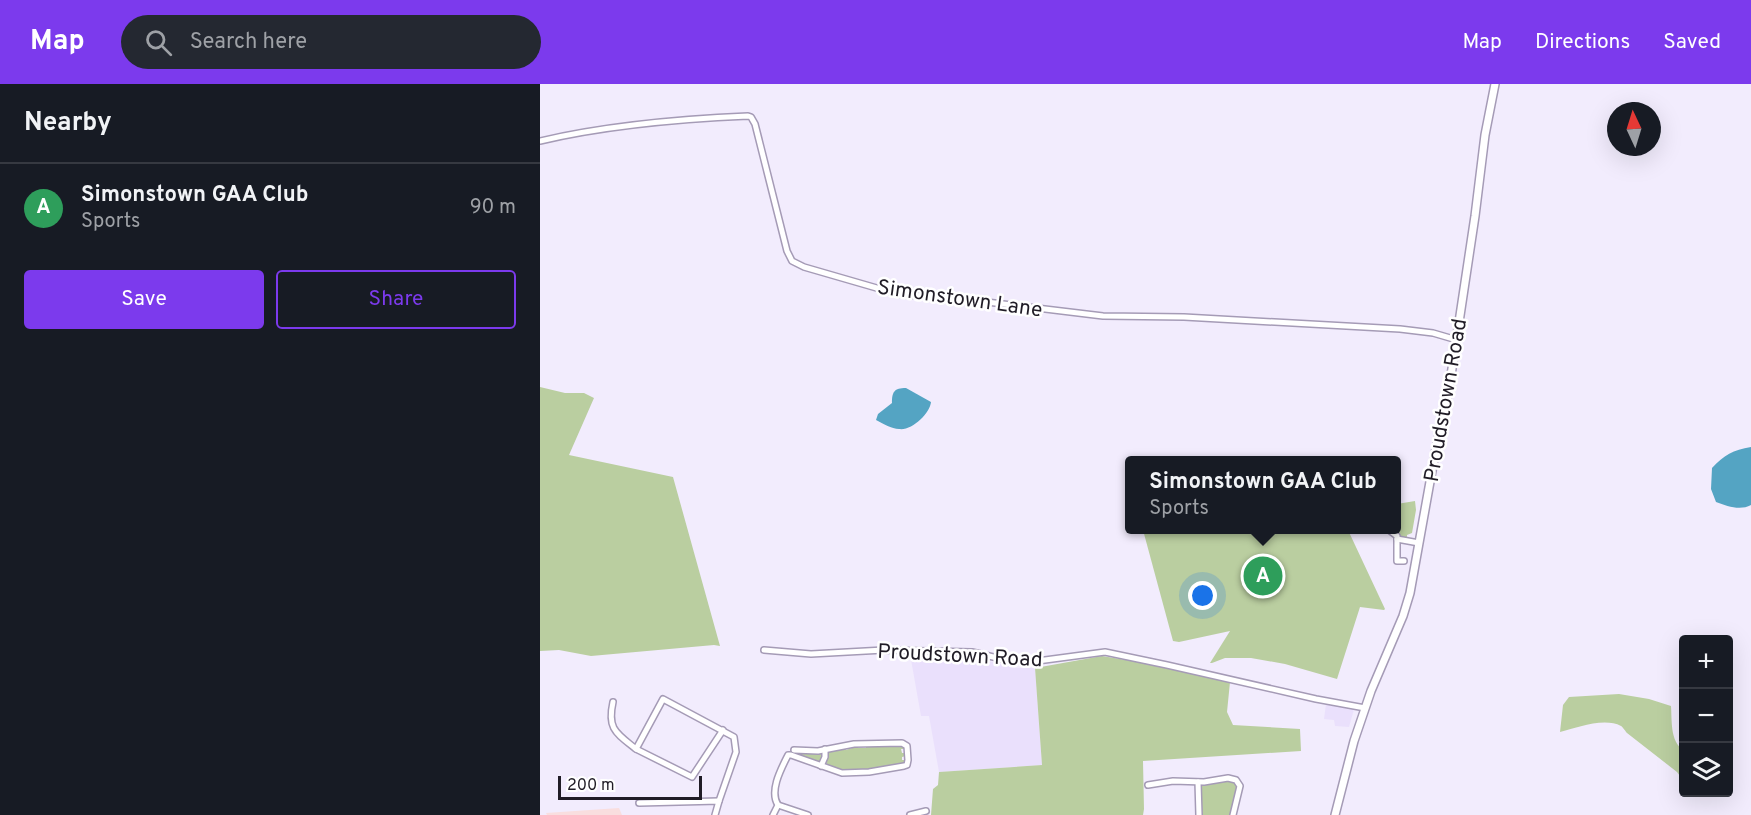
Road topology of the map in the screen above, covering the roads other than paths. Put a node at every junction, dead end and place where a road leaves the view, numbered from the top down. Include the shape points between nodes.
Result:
1 (1495, 84) edge
2 (540, 141) edge
3 (1457, 340) junction
4 (1395, 534) edge
5 (1397, 539) junction
6 (1419, 543) junction
7 (1404, 561) dead end
8 (765, 650) dead end
9 (613, 702) dead end
10 (1365, 708) junction
11 (723, 730) junction
12 (636, 749) junction
13 (825, 749) junction
14 (794, 750) dead end
15 (821, 766) junction
16 (1155, 776) dead end
17 (1198, 782) junction
18 (1156, 783) junction
19 (1148, 784) dead end
20 (718, 801) junction
21 (639, 803) dead end
22 (778, 805) junction
23 (927, 812) dead end
24 (715, 815) edge
25 (773, 815) edge
26 (808, 815) edge
27 (910, 815) edge
28 (1199, 815) edge
29 (1233, 815) edge
30 (1335, 815) edge

1 - 3 main road, Proudstown Road
2 - 3 street, Simonstown Lane via 632,125 752,117 792,261 904,295 1103,316 1400,329
3 - 6 main road, Proudstown Road
4 - 5 street
5 - 6 street
5 - 7 street via 1397,561
6 - 10 main road, Proudstown Road via 1403,616
8 - 10 street, Proudstown Road via 811,654 884,650 972,652 1030,662 1105,652
9 - 12 street via 613,728
10 - 30 main road, Proudstown Road
11 - 12 street via 692,777
11 - 12 street via 663,699
11 - 20 street via 734,737 736,752
13 - 14 street
13 - 15 street
13 - 15 street via 902,743 907,746 908,763 862,773 842,773
15 - 22 street via 788,755 774,790
16 - 18 street
17 - 18 street
17 - 28 street
17 - 29 street via 1236,780 1240,789
18 - 19 street
20 - 21 street
20 - 24 street
22 - 25 street
22 - 26 street
23 - 27 street

